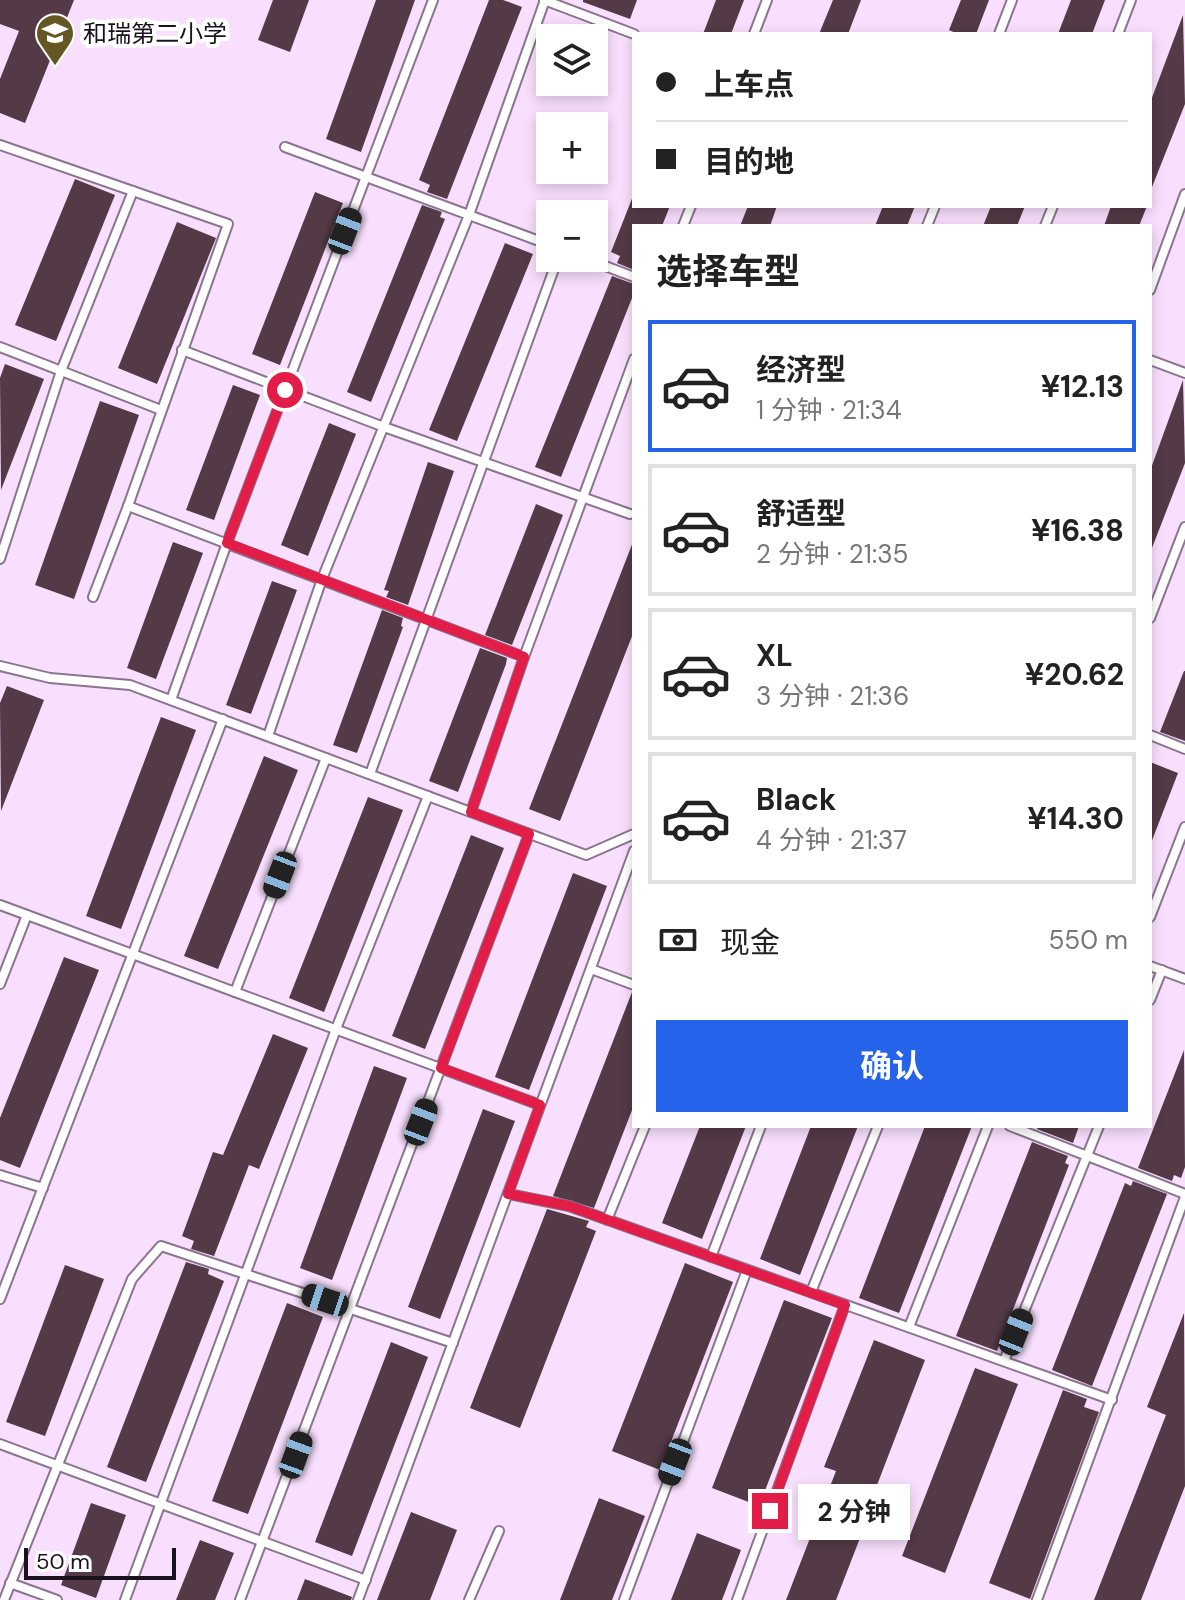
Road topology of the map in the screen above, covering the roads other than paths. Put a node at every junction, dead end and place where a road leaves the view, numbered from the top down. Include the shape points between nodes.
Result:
1 (433, 0) edge
2 (545, 0) edge
3 (767, 0) edge
4 (1012, 0) edge
5 (1131, 0) edge
6 (755, 32) edge
7 (1000, 32) edge
8 (1119, 32) edge
9 (632, 33) edge
10 (0, 145) edge
11 (285, 147) dead end
12 (365, 178) junction
13 (133, 191) junction
14 (1185, 194) edge
15 (469, 215) junction
16 (536, 240) edge
17 (608, 267) edge
18 (553, 272) edge
19 (632, 276) edge
20 (1152, 285) edge
21 (0, 347) edge
22 (182, 350) junction
23 (1152, 361) edge
24 (632, 364) edge
25 (61, 371) junction
26 (1185, 373) edge
27 (285, 390) junction
28 (161, 410) junction
29 (384, 427) junction
30 (482, 461) junction
31 (583, 497) junction
32 (128, 506) junction
33 (630, 514) dead end
34 (1185, 527) edge
35 (227, 543) junction
36 (0, 559) edge
37 (322, 579) junction
38 (93, 597) dead end
39 (1152, 613) edge
40 (426, 619) junction
41 (524, 657) junction
42 (0, 666) edge
43 (171, 700) junction
44 (223, 719) junction
45 (268, 736) junction
46 (1152, 736) edge
47 (1185, 749) edge
48 (326, 758) junction
49 (370, 774) junction
50 (428, 796) junction
51 (471, 812) junction
52 (1185, 827) edge
53 (529, 834) junction
54 (632, 835) edge
55 (632, 856) edge
56 (0, 905) edge
57 (1152, 912) edge
58 (27, 915) junction
59 (134, 954) junction
60 (1152, 967) edge
61 (591, 969) junction
62 (1162, 970) junction
63 (1185, 979) edge
64 (0, 984) edge
65 (632, 984) edge
66 (235, 992) junction
67 (1152, 995) edge
68 (336, 1029) junction
69 (441, 1068) junction
70 (540, 1105) junction
71 (644, 1128) edge
72 (760, 1128) edge
73 (877, 1128) edge
74 (987, 1128) edge
75 (1015, 1128) edge
76 (1098, 1128) edge
77 (1087, 1156) junction
78 (0, 1175) edge
79 (43, 1188) junction
80 (508, 1194) junction
81 (1185, 1196) edge
82 (607, 1220) junction
83 (711, 1257) junction
84 (747, 1270) junction
85 (247, 1274) junction
86 (811, 1292) junction
87 (0, 1299) edge
88 (845, 1305) junction
89 (351, 1309) junction
90 (909, 1327) junction
91 (453, 1343) junction
92 (1004, 1361) junction
93 (1112, 1400) junction
94 (0, 1444) edge
95 (57, 1466) junction
96 (162, 1505) junction
97 (499, 1531) dead end
98 (263, 1543) junction
99 (366, 1580) junction
100 (10, 1583) junction
101 (4, 1600) edge
102 (57, 1600) edge
103 (125, 1600) edge
104 (240, 1600) edge
105 (358, 1600) edge
106 (469, 1600) edge
107 (624, 1600) edge
108 (737, 1600) edge
109 (1037, 1600) edge

1 - 12 lane
2 - 9 lane
2 - 15 lane
3 - 6 lane
4 - 7 lane
5 - 8 lane
10 - 13 lane
11 - 12 lane
12 - 15 lane
12 - 27 lane
13 - 22 lane via 228,224
13 - 25 lane
14 - 20 lane
15 - 16 lane
15 - 29 lane
17 - 19 lane
18 - 30 lane
21 - 25 lane
22 - 27 lane
22 - 28 lane
23 - 26 lane
24 - 31 lane
25 - 28 lane
25 - 36 lane
27 - 29 lane
27 - 35 lane
28 - 32 lane
29 - 30 lane
29 - 37 lane
30 - 31 lane
30 - 40 lane
31 - 33 lane
31 - 41 lane
32 - 35 lane
32 - 38 lane
34 - 39 lane
35 - 37 lane
35 - 43 lane
37 - 40 lane
37 - 45 lane
40 - 41 lane
40 - 49 lane
41 - 51 lane
42 - 43 lane via 50,678 130,685
43 - 44 lane
44 - 45 lane
44 - 59 lane
45 - 48 lane
46 - 47 lane
48 - 49 lane
48 - 66 lane
49 - 50 lane
50 - 51 lane
50 - 68 lane
51 - 53 lane
52 - 57 lane
53 - 54 lane via 586,855
53 - 69 lane
55 - 61 lane
56 - 58 lane
58 - 59 lane
58 - 64 lane
59 - 66 lane
59 - 79 lane
60 - 62 lane
61 - 65 lane
61 - 70 lane
62 - 63 lane
62 - 67 lane
66 - 68 lane
68 - 69 lane
68 - 85 lane
69 - 70 lane
69 - 89 lane
70 - 80 lane
71 - 82 lane
72 - 83 lane
73 - 86 lane
74 - 90 lane
75 - 77 lane
76 - 77 lane
77 - 81 lane
77 - 92 lane
78 - 79 lane
79 - 87 lane
80 - 82 lane
80 - 91 lane
81 - 93 lane
82 - 83 lane
83 - 84 lane
84 - 86 lane
84 - 107 lane
85 - 89 lane
85 - 95 lane via 161,1246 132,1279
85 - 96 lane
86 - 88 lane
88 - 90 lane
88 - 108 lane
89 - 91 lane
89 - 98 lane
90 - 92 lane
91 - 99 lane
92 - 93 lane
93 - 109 lane
94 - 95 lane
95 - 96 lane
95 - 100 lane
96 - 98 lane
96 - 103 lane
97 - 106 lane
98 - 99 lane
98 - 104 lane
99 - 105 lane
100 - 101 lane
100 - 102 lane

